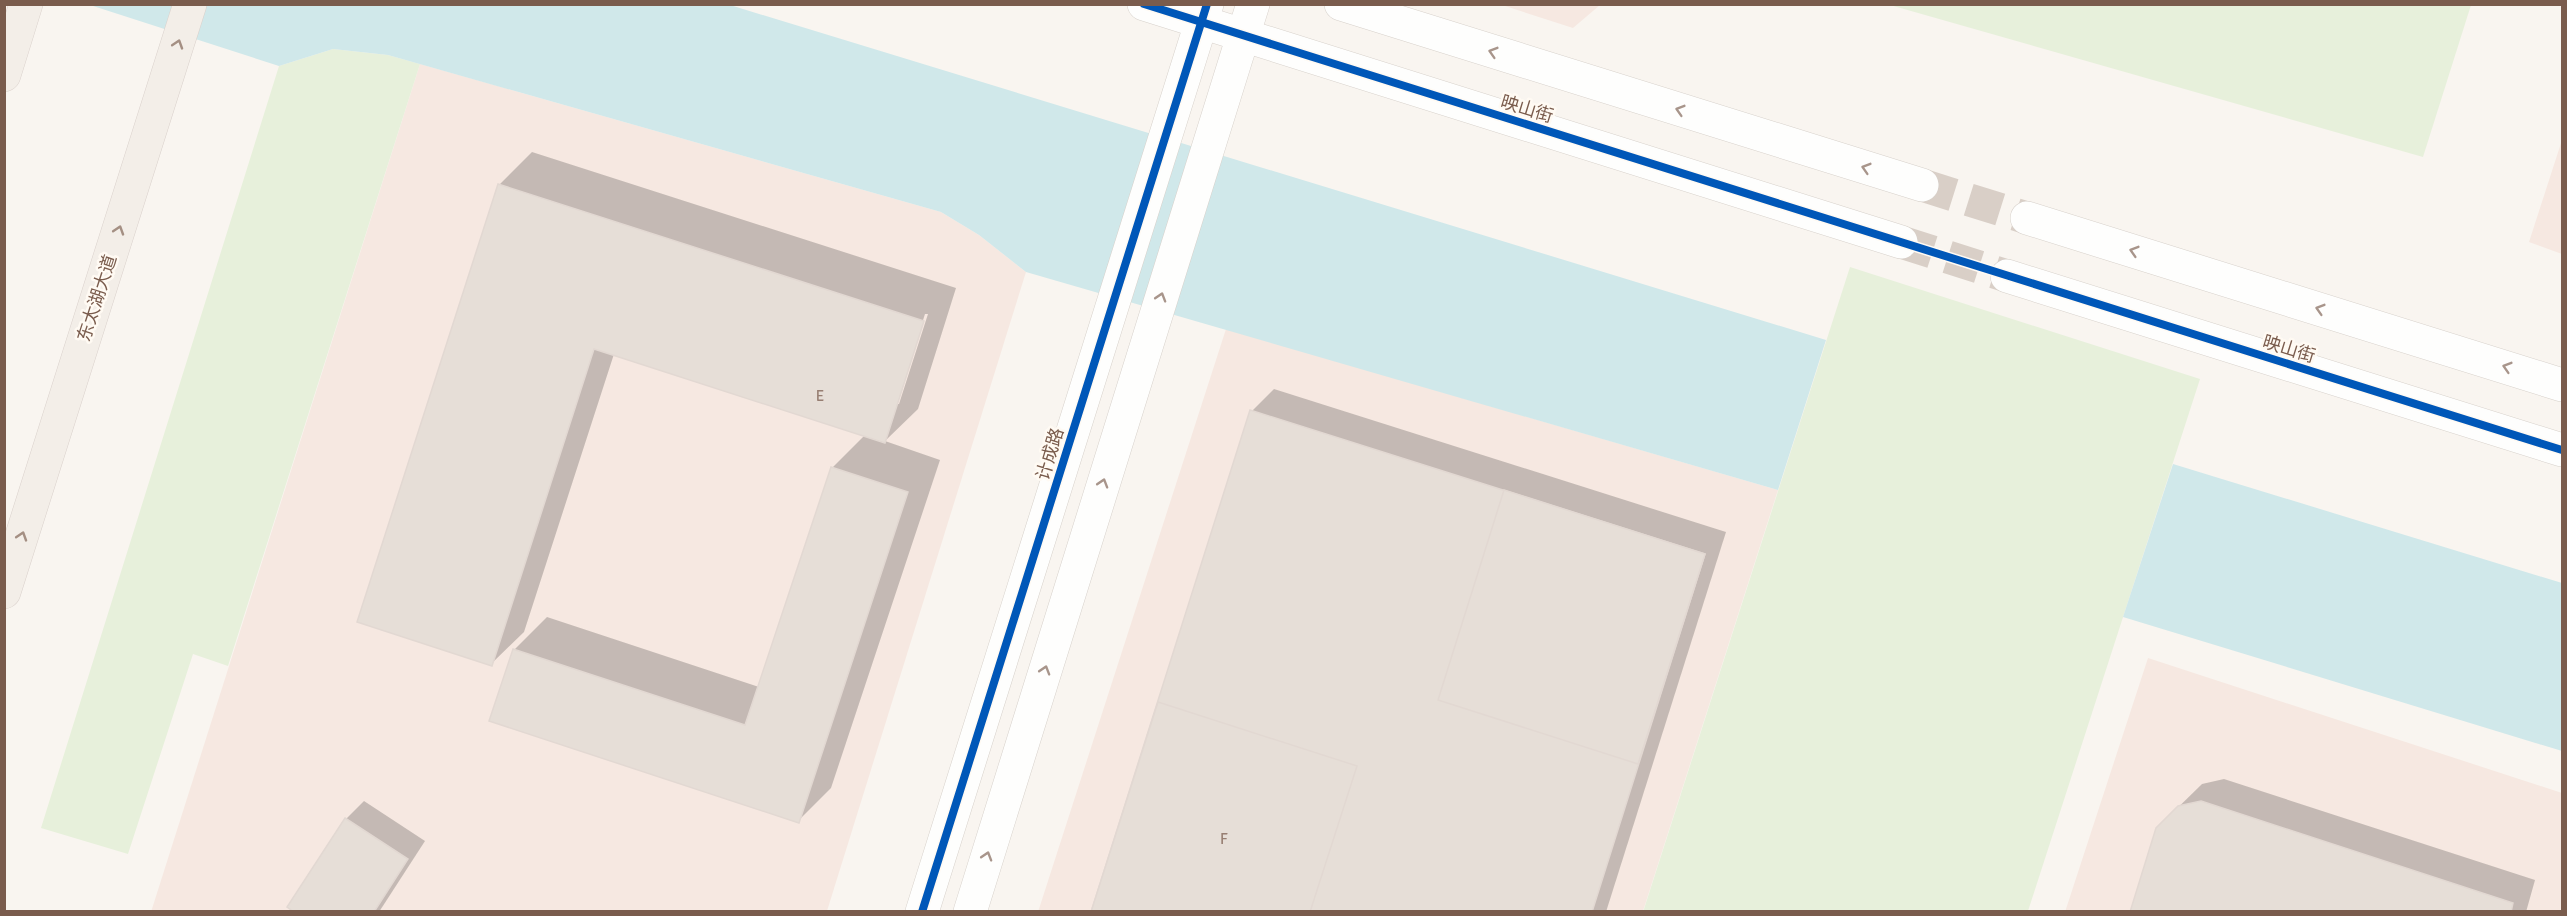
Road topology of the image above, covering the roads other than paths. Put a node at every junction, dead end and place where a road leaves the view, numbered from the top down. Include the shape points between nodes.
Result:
1 (27, 4) edge
2 (190, 4) edge
3 (1144, 4) edge
4 (1253, 4) edge
5 (1341, 4) edge
6 (1204, 13) edge
7 (1243, 36) junction
8 (4, 75) edge
9 (1922, 185) tunnel mouth
10 (2027, 218) tunnel mouth
11 (1901, 242) tunnel mouth
12 (2007, 276) tunnel mouth
13 (2562, 385) edge
14 (2562, 450) edge
15 (4, 592) edge
16 (922, 912) edge
17 (969, 912) edge

1 - 8 main road
15 -> 2 main road, 东太湖大道
3 - 6 street, 映山街
4 - 7 street
9 -> 5 street
6 - 7 street, 映山街
6 - 16 street, 计成路
7 - 11 street, 映山街
17 -> 7 street
13 -> 10 street
12 - 14 street, 映山街

